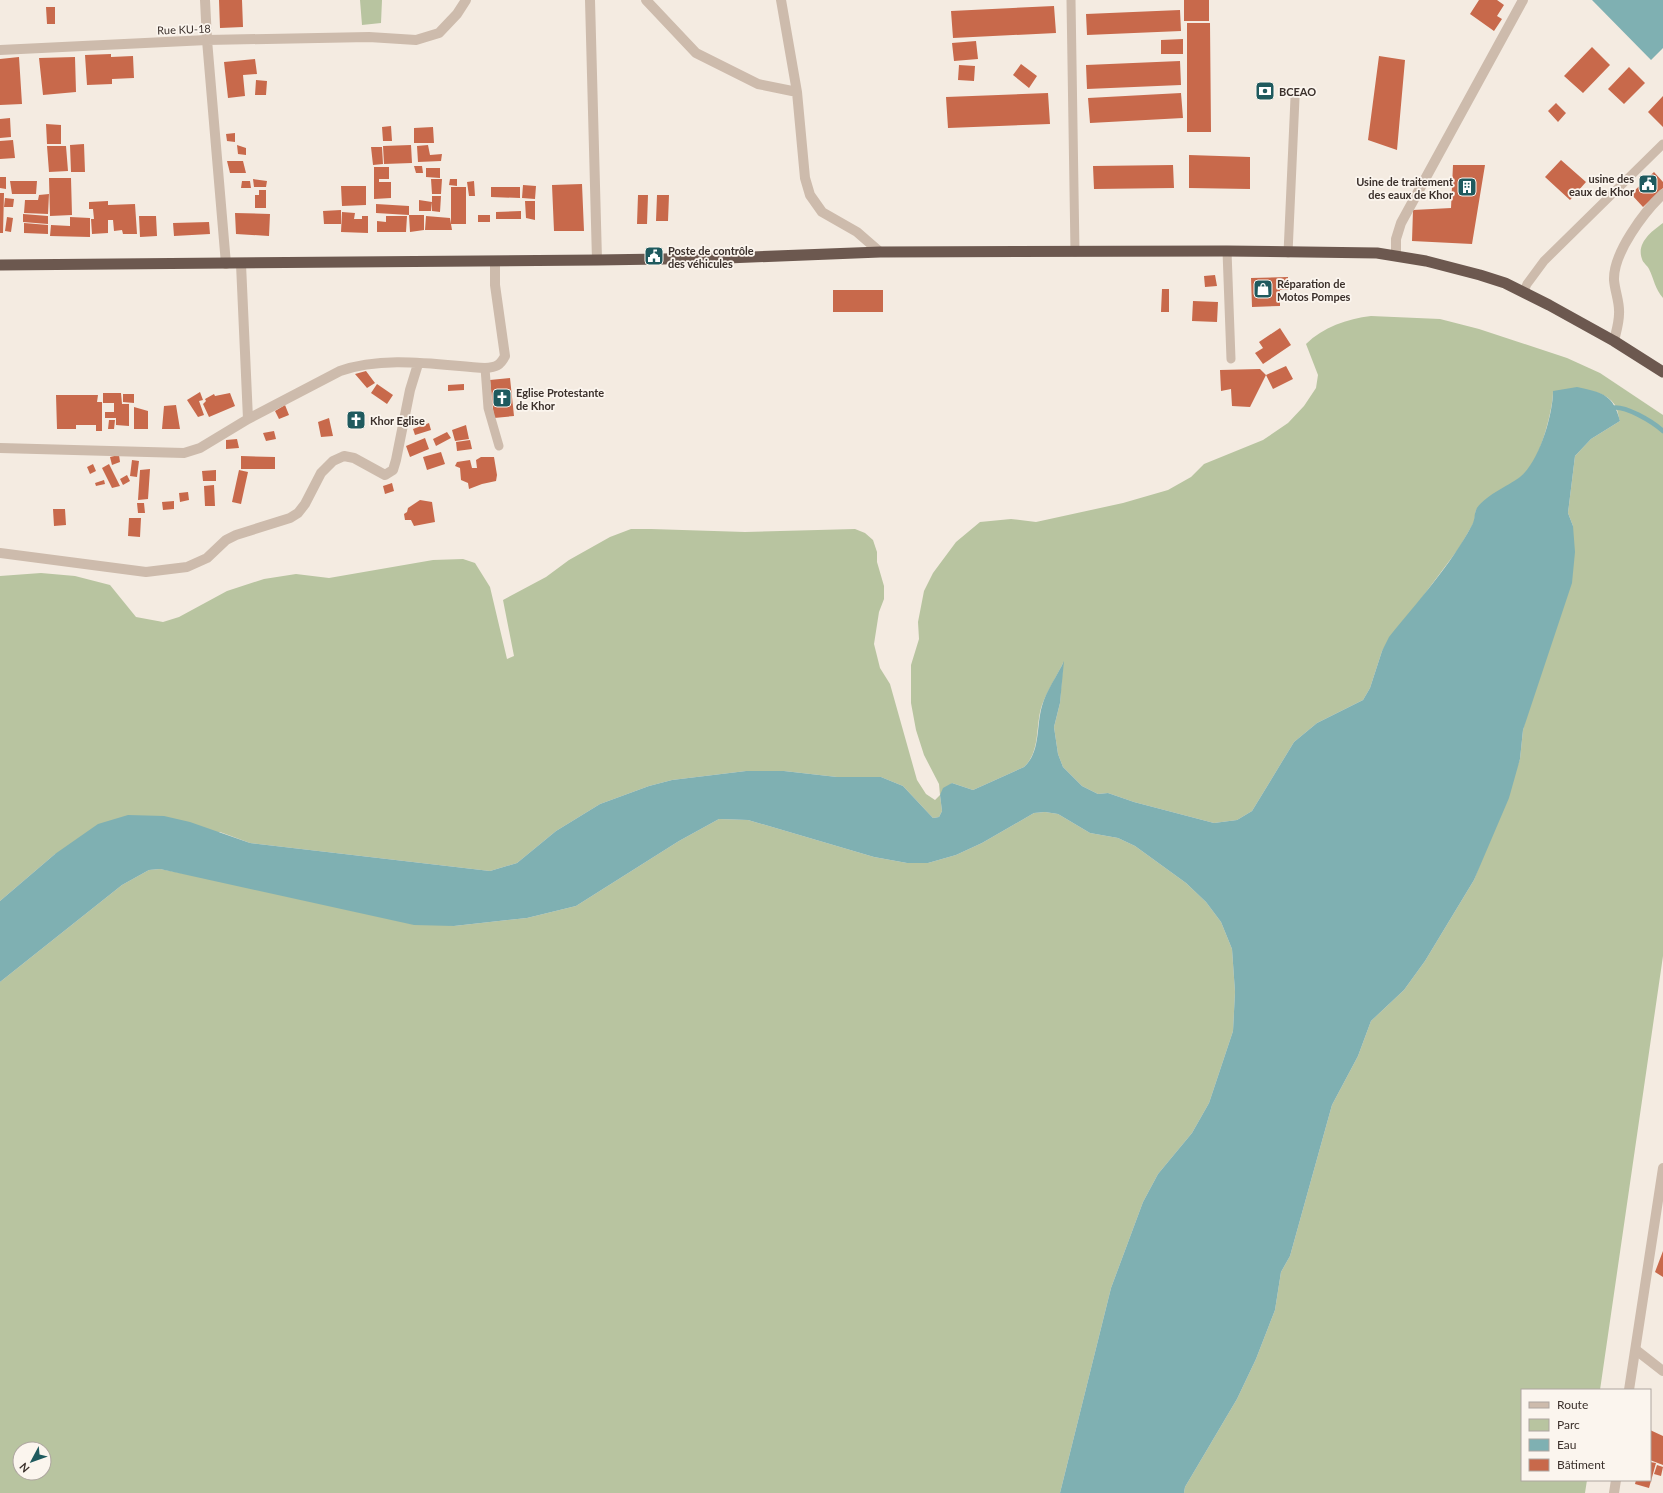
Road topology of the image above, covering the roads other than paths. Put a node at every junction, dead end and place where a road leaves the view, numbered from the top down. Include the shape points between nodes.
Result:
1 (205, 0) edge
2 (466, 0) edge
3 (590, 0) edge
4 (646, 0) edge
5 (781, 0) edge
6 (1071, 0) edge
7 (1523, 0) edge
8 (207, 40) junction
9 (0, 50) edge
10 (797, 92) junction
11 (1295, 98) dead end
12 (1663, 144) edge
13 (1663, 194) edge
14 (1227, 251) junction
15 (880, 252) junction
16 (1075, 252) junction
17 (1288, 253) junction
18 (1396, 255) junction
19 (597, 260) junction
20 (495, 261) junction
21 (226, 264) junction
22 (241, 264) junction
23 (0, 265) edge
24 (1524, 291) junction
25 (1614, 341) junction
26 (1231, 359) dead end
27 (418, 364) junction
28 (485, 368) junction
29 (1663, 372) edge
30 (248, 419) junction
31 (499, 446) dead end
32 (0, 448) edge
33 (0, 553) edge
34 (1663, 1168) edge
35 (1661, 1203) edge
36 (1636, 1350) junction
37 (1663, 1371) edge
38 (1629, 1389) edge
39 (1616, 1481) edge
40 (1614, 1493) edge

1 - 8 street
2 - 8 street, Rue KU-18 via 457,14 439,32 416,40 369,37
3 - 19 street
4 - 10 street via 696,53 758,84
5 - 10 street
6 - 16 lane
7 - 18 street via 1401,223 1396,239
8 - 9 street, Rue KU-18
8 - 21 street
10 - 15 street via 805,178 810,195 822,212 857,232
11 - 17 lane
12 - 24 lane via 1544,261
13 - 25 street via 1653,203 1620,251 1614,280 1619,314
14 - 16 highway
14 - 17 highway
14 - 26 lane
15 - 16 highway
15 - 19 highway
17 - 18 highway
18 - 24 highway via 1480,275
19 - 20 highway
20 - 22 highway
20 - 28 street via 495,285 505,356 501,364 495,368
21 - 22 highway
21 - 23 highway
22 - 30 street
24 - 25 highway
25 - 29 highway
27 - 28 street
27 - 30 street via 398,362 351,367
27 - 33 street via 393,470 385,475 354,458 344,456 333,461 321,473 298,513 290,518 236,534 207,558 187,567 146,572
28 - 31 lane via 488,408
30 - 32 street via 200,448 184,453
34 - 35 street
35 - 36 street
36 - 37 street
36 - 38 street
39 - 40 street

